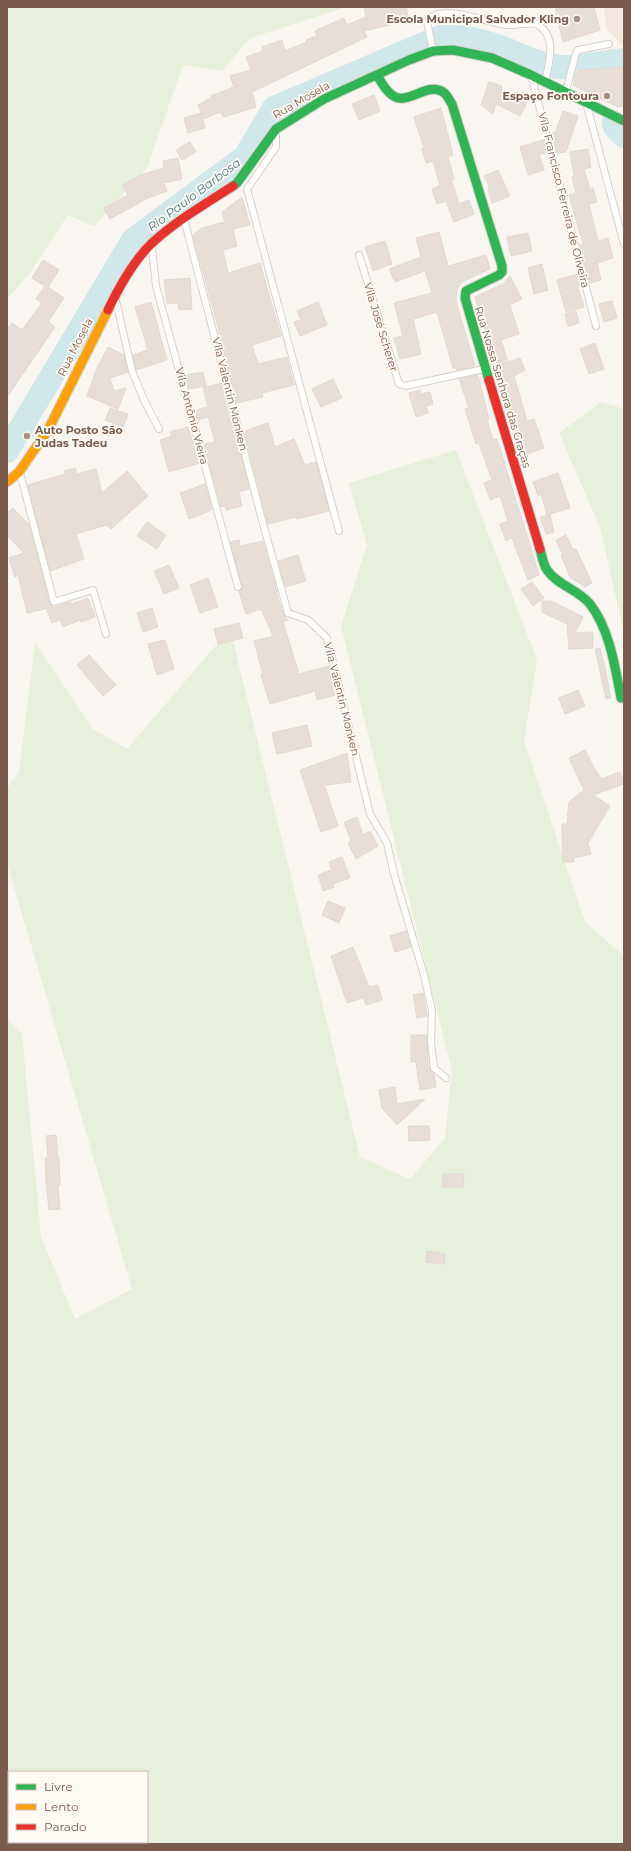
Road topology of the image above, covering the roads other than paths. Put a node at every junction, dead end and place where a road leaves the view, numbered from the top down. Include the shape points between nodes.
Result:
1 (609, 44) dead end
2 (434, 51) junction
3 (376, 75) junction
4 (531, 75) junction
5 (545, 82) junction
6 (566, 92) junction
7 (586, 102) junction
8 (624, 121) edge
9 (276, 128) junction
10 (183, 218) junction
11 (151, 244) junction
12 (624, 244) edge
13 (359, 255) dead end
14 (115, 296) junction
15 (596, 326) dead end
16 (484, 369) junction
17 (159, 430) dead end
18 (19, 472) junction
19 (7, 482) edge
20 (339, 532) dead end
21 (238, 587) dead end
22 (106, 634) dead end
23 (621, 698) dead end
24 (446, 1078) dead end

1 - 6 lane via 578,50
2 - 3 street, Rua Mosela
2 - 4 street, Rua Mosela via 453,50 492,58
2 - 5 lane via 427,27 430,18 439,14 468,15 504,25 537,24 546,32 551,50
3 - 9 street, Rua Mosela via 324,99
3 - 16 street, Rua Nossa Senhora das Graças via 386,92 393,97 400,98 439,90 444,92 452,104 502,266 499,275 466,291 464,298
4 - 5 street, Rua Mosela
4 - 15 lane, Vila Francisco Ferreira de Oliveira
5 - 6 street, Rua Mosela
6 - 7 street, Rua Mosela
7 - 8 street, Rua Mosela
7 - 12 lane
9 - 10 street, Rua Mosela via 237,183
9 - 20 lane via 276,147 246,189
10 - 11 street, Rua Mosela
10 - 24 lane, Vila Valentin Monken via 288,613 308,620 327,638 370,814 387,843 424,975 432,1011 431,1042 434,1068
11 - 14 street, Rua Mosela
11 - 21 lane, Vila Antônio Vieira via 156,286
13 - 16 lane, Vila José Scherer via 399,384 405,386
14 - 17 lane via 132,371
14 - 18 street, Rua Mosela via 48,430
16 - 23 street, Rua Nossa Senhora das Graças via 546,569 553,578 589,603 594,611 602,626 613,661
18 - 19 street, Rua Mosela
18 - 22 lane via 54,602 93,590

